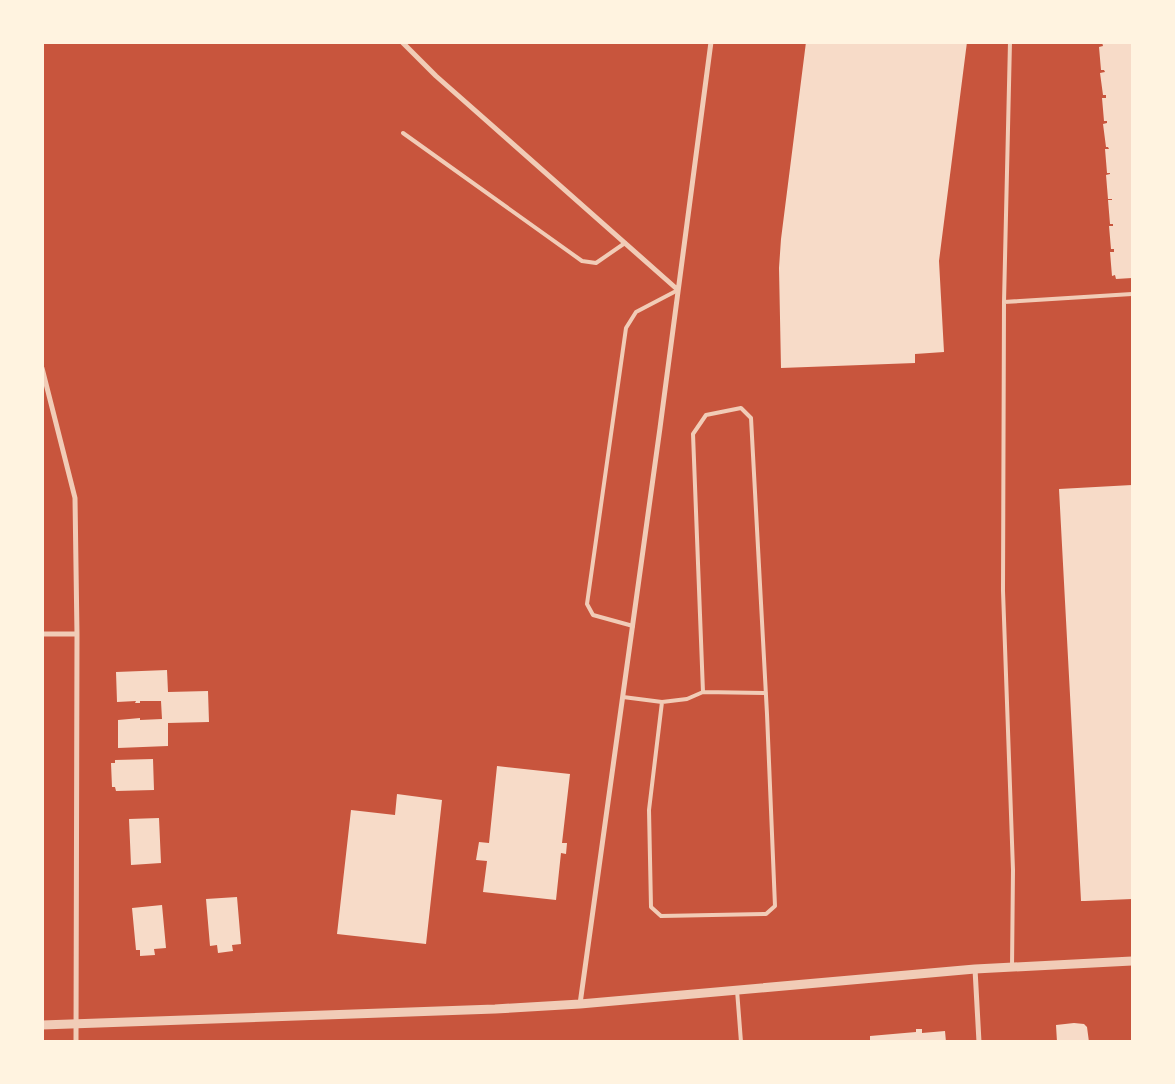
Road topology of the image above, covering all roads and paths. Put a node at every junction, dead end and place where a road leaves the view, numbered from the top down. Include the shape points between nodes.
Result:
1 (402, 42) edge
2 (712, 42) edge
3 (1010, 42) edge
4 (403, 133) dead end
5 (625, 243) junction
6 (678, 290) junction
7 (1132, 294) edge
8 (1004, 302) junction
9 (42, 368) edge
10 (633, 626) junction
11 (42, 634) edge
12 (77, 634) junction
13 (703, 692) junction
14 (766, 693) junction
15 (623, 697) junction
16 (662, 702) junction
17 (1132, 960) edge
18 (1012, 967) junction
19 (975, 969) junction
20 (737, 990) junction
21 (580, 1004) junction
22 (75, 1024) junction
23 (42, 1026) edge
24 (76, 1042) edge
25 (741, 1042) edge
26 (980, 1042) edge

1 - 5 street
2 - 6 street
3 - 8 lane
4 - 5 lane via 582,261 596,264
5 - 6 street
6 - 10 street
6 - 10 lane via 636,312 626,328 587,604 593,615
7 - 8 lane
8 - 18 lane via 1003,591 1013,870
9 - 12 street via 75,498
10 - 15 street
11 - 12 street
12 - 22 street
13 - 14 lane
13 - 14 lane via 693,434 706,415 741,408 751,418
13 - 16 lane via 687,700
14 - 16 lane via 775,906 766,914 661,916 651,907 649,810
15 - 16 lane
15 - 21 street
17 - 18 street
18 - 19 street
19 - 20 street
19 - 26 street
20 - 21 street
20 - 25 lane
21 - 22 street
22 - 23 street
22 - 24 street

